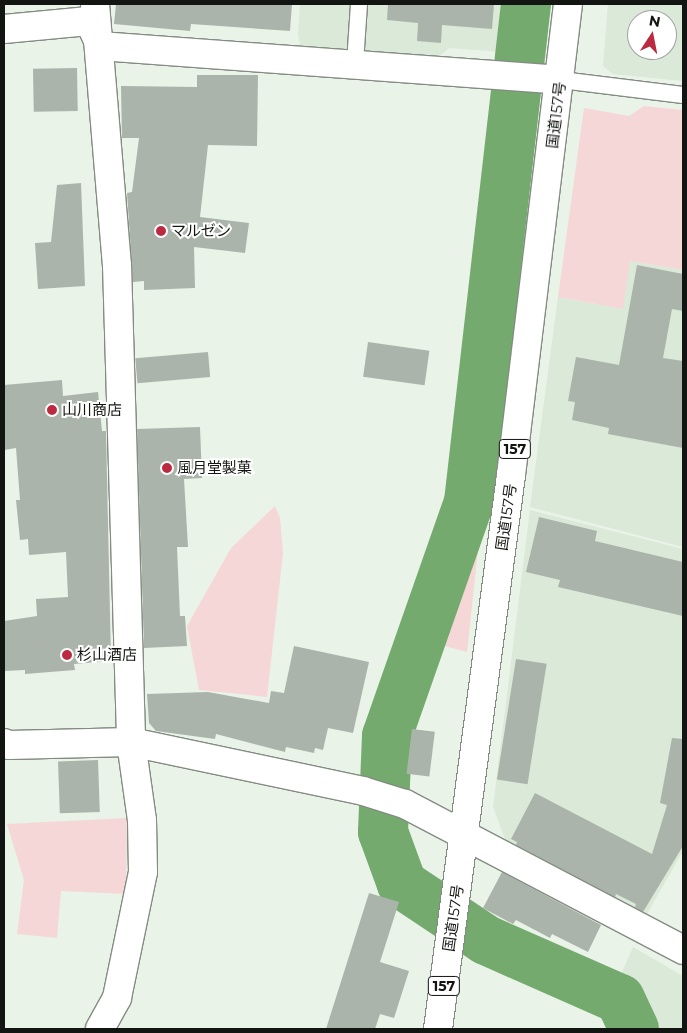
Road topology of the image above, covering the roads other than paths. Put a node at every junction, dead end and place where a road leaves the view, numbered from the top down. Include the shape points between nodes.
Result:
1 (95, 4) edge
2 (359, 4) edge
3 (568, 4) edge
4 (4, 29) edge
5 (100, 46) junction
6 (355, 62) junction
7 (561, 80) junction
8 (683, 95) edge
9 (131, 742) junction
10 (4, 743) edge
11 (463, 835) junction
12 (683, 950) edge
13 (100, 1029) edge
14 (438, 1029) edge

1 - 5 main road
2 - 6 lane
3 - 7 main road, 国道157号 / 157
4 - 5 main road via 89,21
5 - 6 main road
5 - 9 main road via 119,306
6 - 7 main road
7 - 8 lane
7 - 11 main road, 国道157号 / 157
9 - 10 main road
9 - 11 main road via 363,791 405,804
9 - 13 main road via 142,820 143,872 116,998
11 - 12 main road
11 - 14 main road, 国道157号 / 157

